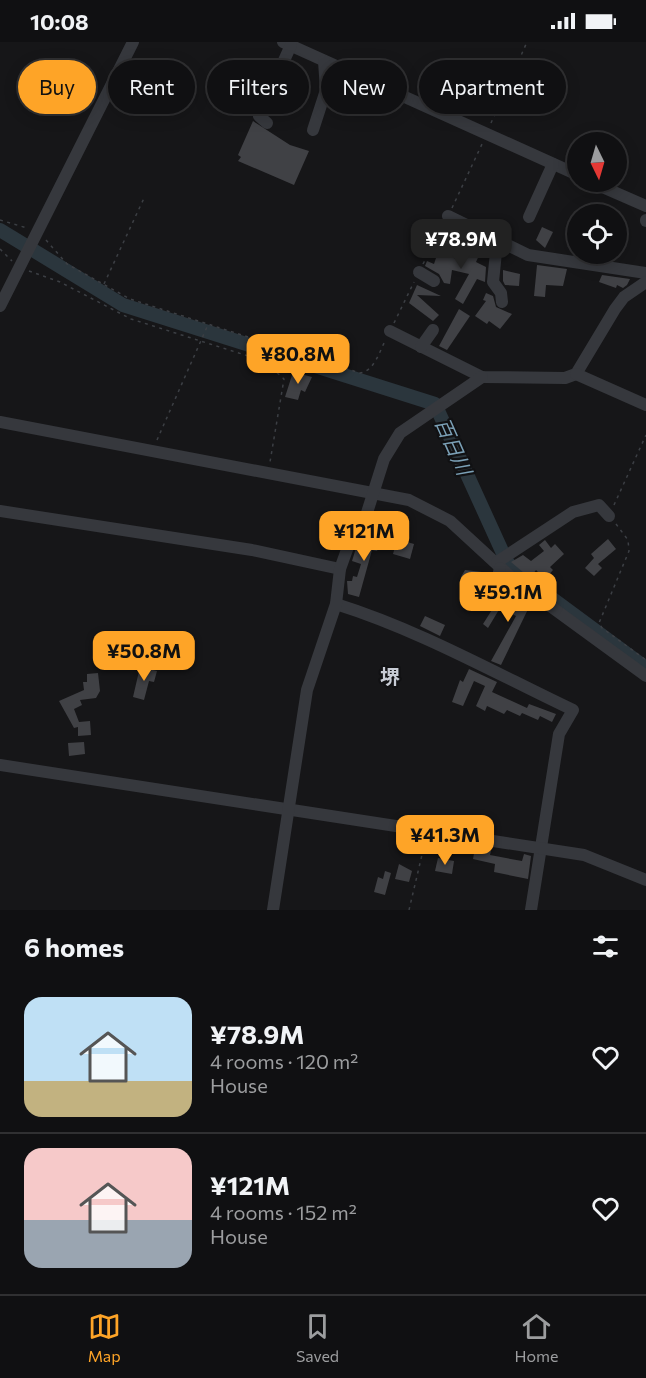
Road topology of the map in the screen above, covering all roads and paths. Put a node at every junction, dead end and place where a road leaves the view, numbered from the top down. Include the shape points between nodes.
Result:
1 (133, 42) edge
2 (527, 42) edge
3 (287, 44) edge
4 (322, 60) edge
5 (407, 98) edge
6 (321, 105) edge
7 (267, 123) dead end
8 (313, 130) dead end
9 (486, 134) junction
10 (553, 164) junction
11 (567, 170) edge
12 (614, 192) edge
13 (144, 196) dead end
14 (646, 206) edge
15 (448, 216) junction
16 (529, 217) dead end
17 (0, 220) edge
18 (35, 236) junction
19 (497, 242) junction
20 (0, 249) edge
21 (21, 264) junction
22 (419, 272) junction
23 (646, 273) edge
24 (434, 281) dead end
25 (103, 285) junction
26 (644, 287) edge
27 (502, 302) dead end
28 (0, 306) edge
29 (207, 325) junction
30 (433, 330) dead end
31 (390, 331) junction
32 (200, 340) junction
33 (421, 347) junction
34 (576, 374) junction
35 (482, 377) junction
36 (646, 405) edge
37 (0, 422) edge
38 (646, 435) edge
39 (151, 452) junction
40 (268, 474) junction
41 (375, 494) junction
42 (0, 511) edge
43 (609, 516) junction
44 (502, 561) junction
45 (340, 569) junction
46 (336, 604) junction
47 (488, 605) dead end
48 (646, 660) edge
49 (646, 676) edge
50 (0, 765) edge
51 (289, 810) junction
52 (428, 832) junction
53 (542, 850) junction
54 (646, 880) edge
55 (273, 910) edge
56 (409, 910) edge
57 (531, 910) edge

1 - 18 street
2 - 9 path
3 - 4 street
3 - 7 street via 259,116
5 - 9 street
6 - 8 street
9 - 10 street
9 - 15 path
10 - 11 street
10 - 16 street
12 - 14 street
13 - 25 path
15 - 19 street via 471,235
15 - 22 path
17 - 18 path
18 - 21 street
18 - 25 path via 67,264
19 - 23 street via 528,255
19 - 27 street via 493,282
20 - 21 path
21 - 28 street
21 - 32 path via 131,319
22 - 24 street
22 - 31 path
25 - 29 path via 130,299
26 - 34 street via 624,297
29 - 31 path via 360,373 372,367
29 - 32 path
30 - 33 street
31 - 33 street
32 - 39 path
32 - 40 path via 264,361 284,379
33 - 35 street
34 - 35 street via 538,380
34 - 36 street
35 - 41 street via 400,433 377,476
37 - 39 street
38 - 43 path
39 - 40 street
40 - 41 street
41 - 44 street via 409,500 440,519 450,520
41 - 45 street
42 - 45 street via 252,550
43 - 44 street via 599,505 580,508
43 - 48 path via 628,540 629,551 599,623
44 - 47 street
44 - 49 street
45 - 46 street
46 - 51 street via 307,690
46 - 53 street via 423,636 573,710 559,734
50 - 51 street
51 - 52 street
51 - 55 street
52 - 53 street
52 - 56 path
53 - 54 street via 599,859
53 - 57 street

